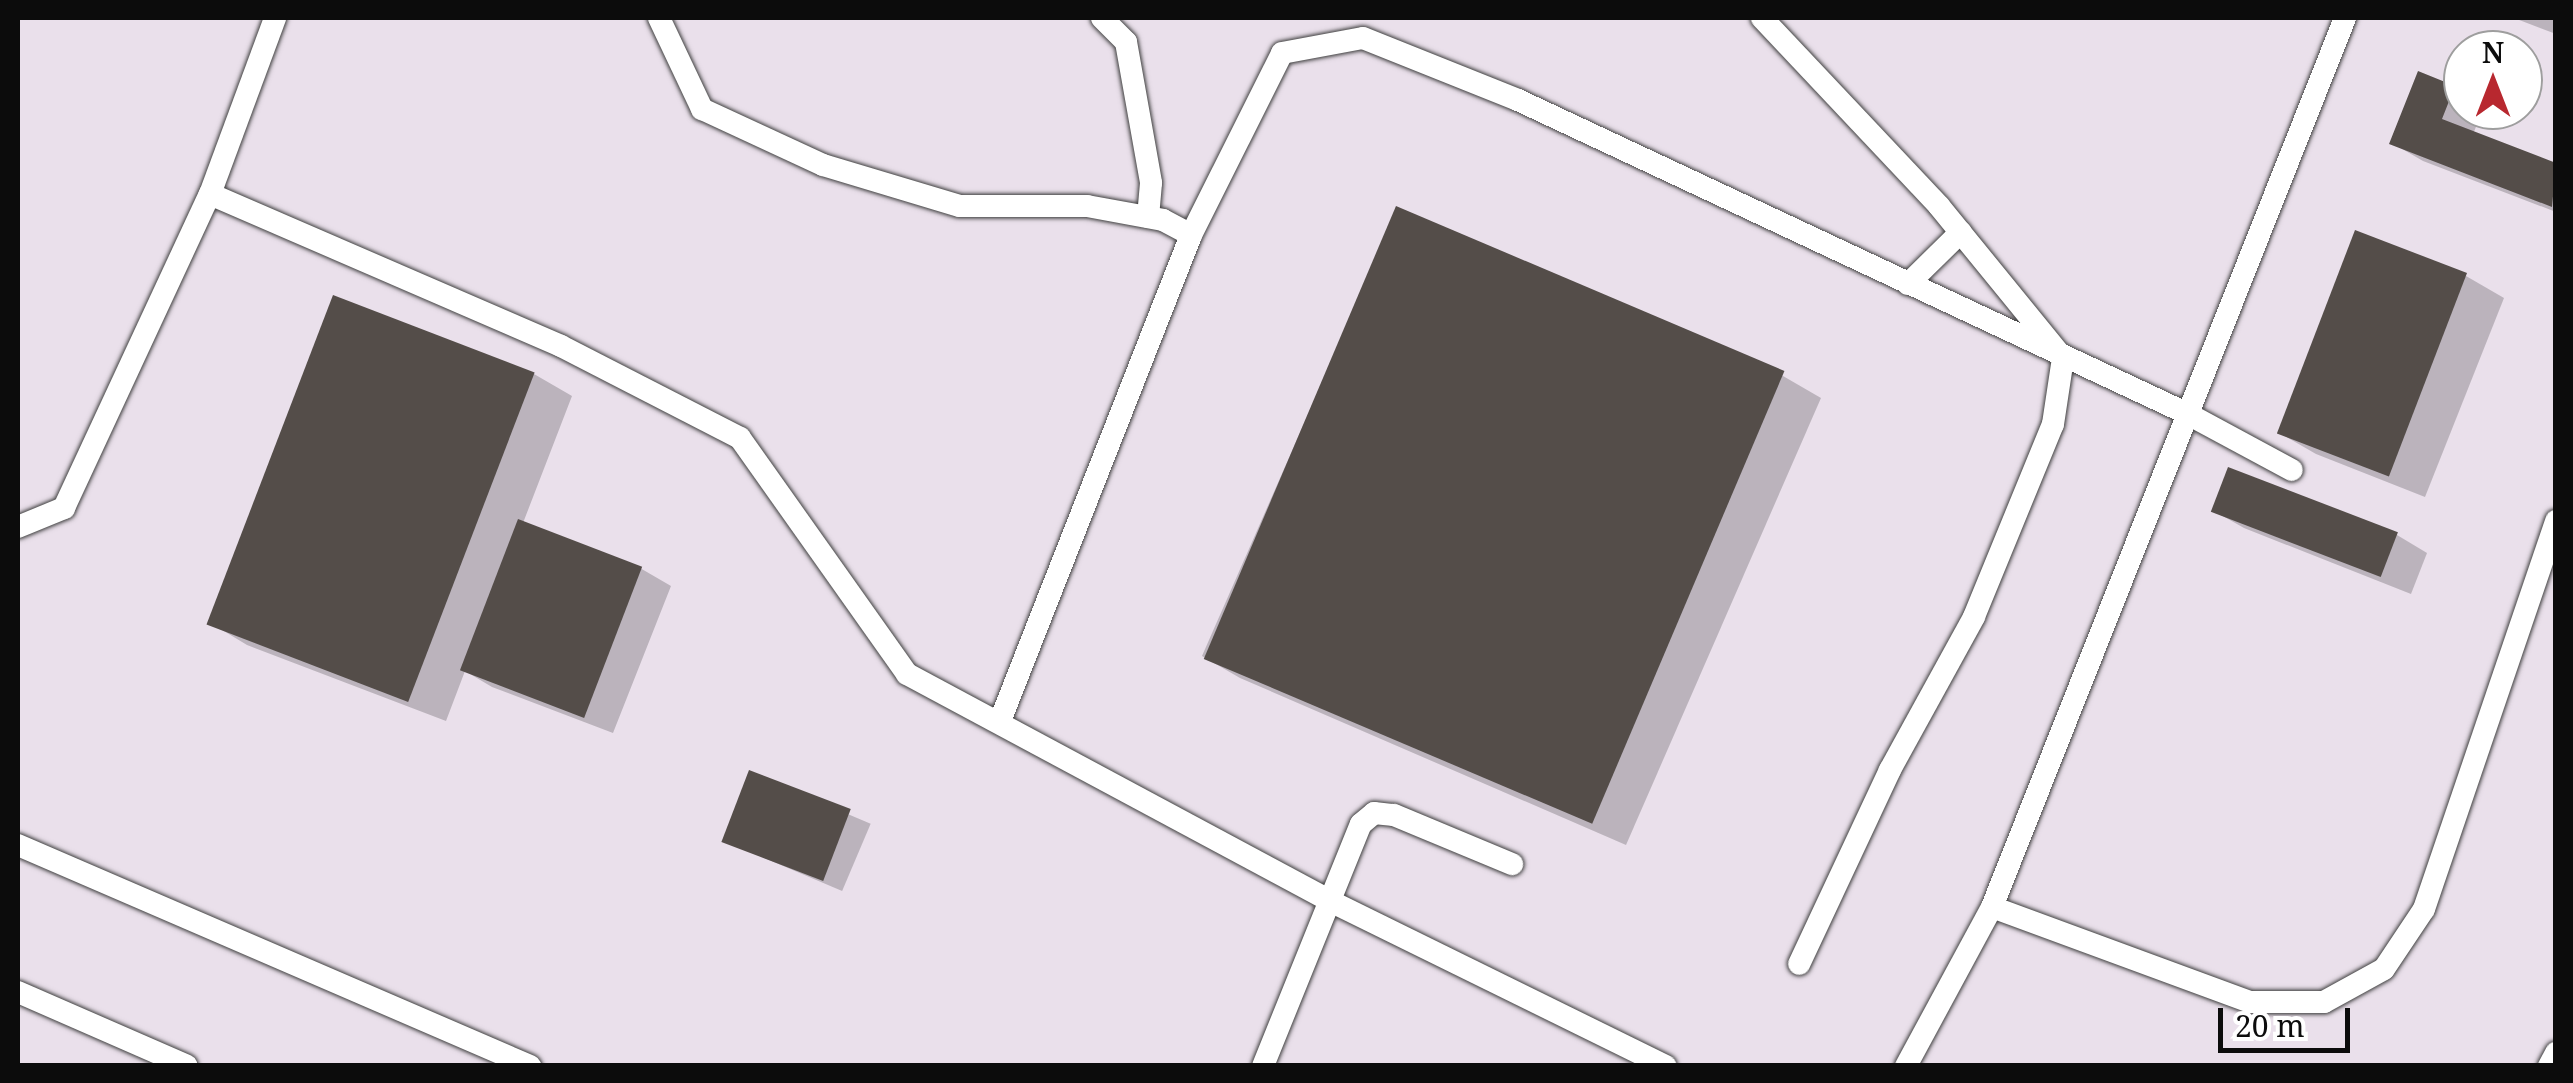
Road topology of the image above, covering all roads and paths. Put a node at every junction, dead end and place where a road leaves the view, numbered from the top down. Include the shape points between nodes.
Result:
1 (275, 18) edge
2 (660, 18) edge
3 (1102, 18) edge
4 (1762, 18) edge
5 (2345, 18) edge
6 (210, 194) junction
7 (1148, 217) junction
8 (1961, 232) junction
9 (1192, 235) junction
10 (1908, 284) junction
11 (2064, 358) junction
12 (2186, 414) junction
13 (2292, 470) dead end
14 (2556, 522) edge
15 (18, 528) edge
16 (1000, 721) junction
17 (18, 846) edge
18 (1512, 864) dead end
19 (1330, 901) junction
20 (1992, 908) junction
21 (1799, 964) dead end
22 (18, 992) edge
23 (2556, 1053) edge
24 (187, 1066) edge
25 (530, 1066) edge
26 (1263, 1066) edge
27 (1666, 1066) edge
28 (1906, 1066) edge
29 (2549, 1066) edge

1 - 6 lane
2 - 7 lane via 702,108 823,166 960,206 1088,206
3 - 7 lane via 1126,42 1151,183
4 - 8 lane
5 - 12 lane
6 - 15 lane via 64,508
6 - 16 lane via 560,346 740,438 908,674
7 - 9 lane
8 - 10 lane
8 - 11 lane
9 - 10 lane via 1282,53 1363,38 1518,100
9 - 16 lane
10 - 11 lane
11 - 12 lane
11 - 21 lane via 2054,424 1974,617 1890,770
12 - 13 lane
12 - 20 lane
14 - 20 lane via 2424,909 2384,969 2324,1002 2250,1002
16 - 19 lane
17 - 25 lane
18 - 19 lane via 1374,813 1362,824
19 - 26 lane
19 - 27 lane
20 - 28 lane
22 - 24 lane
23 - 29 lane

